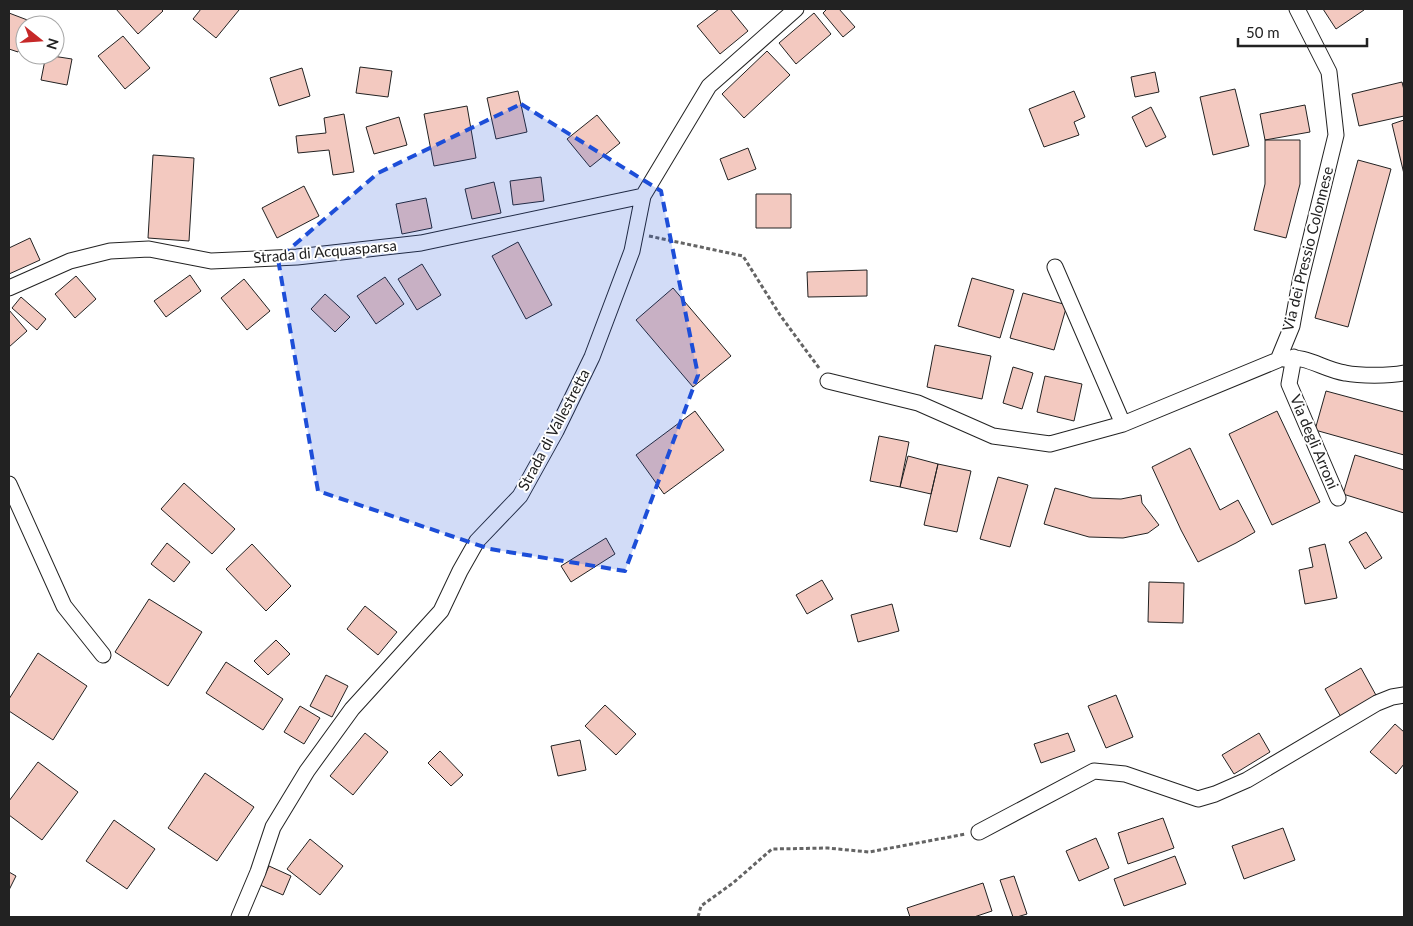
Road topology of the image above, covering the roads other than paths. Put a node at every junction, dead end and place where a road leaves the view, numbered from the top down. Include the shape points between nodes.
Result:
1 (796, 9) edge
2 (1297, 9) edge
3 (643, 196) junction
4 (1055, 267) dead end
5 (9, 288) edge
6 (1294, 356) junction
7 (1278, 360) junction
8 (1404, 373) edge
9 (828, 381) road end
10 (1123, 424) junction
11 (9, 484) edge
12 (1338, 498) dead end
13 (103, 655) dead end
14 (1404, 694) edge
15 (979, 832) road end
16 (239, 917) edge

1 - 3 street, Strada di Vallestretta via 709,86
2 - 7 street, Via dei Pressio Colonnese via 1328,72 1336,135 1292,326
3 - 5 street, Strada di Acquasparsa via 421,243 297,257 212,261 148,249 110,251 70,262
3 - 16 street, Strada di Vallestretta via 632,251 592,357 520,496 477,541 441,611 352,709 307,771 273,827
4 - 10 street
6 - 7 street
6 - 8 street via 1344,373
6 - 12 street, Via degli Arroni via 1289,384
7 - 10 street
9 - 10 street via 918,403 993,436 1050,444
11 - 13 street via 64,606
14 - 15 street via 1377,703 1248,780 1215,794 1198,799 1125,774 1094,771

